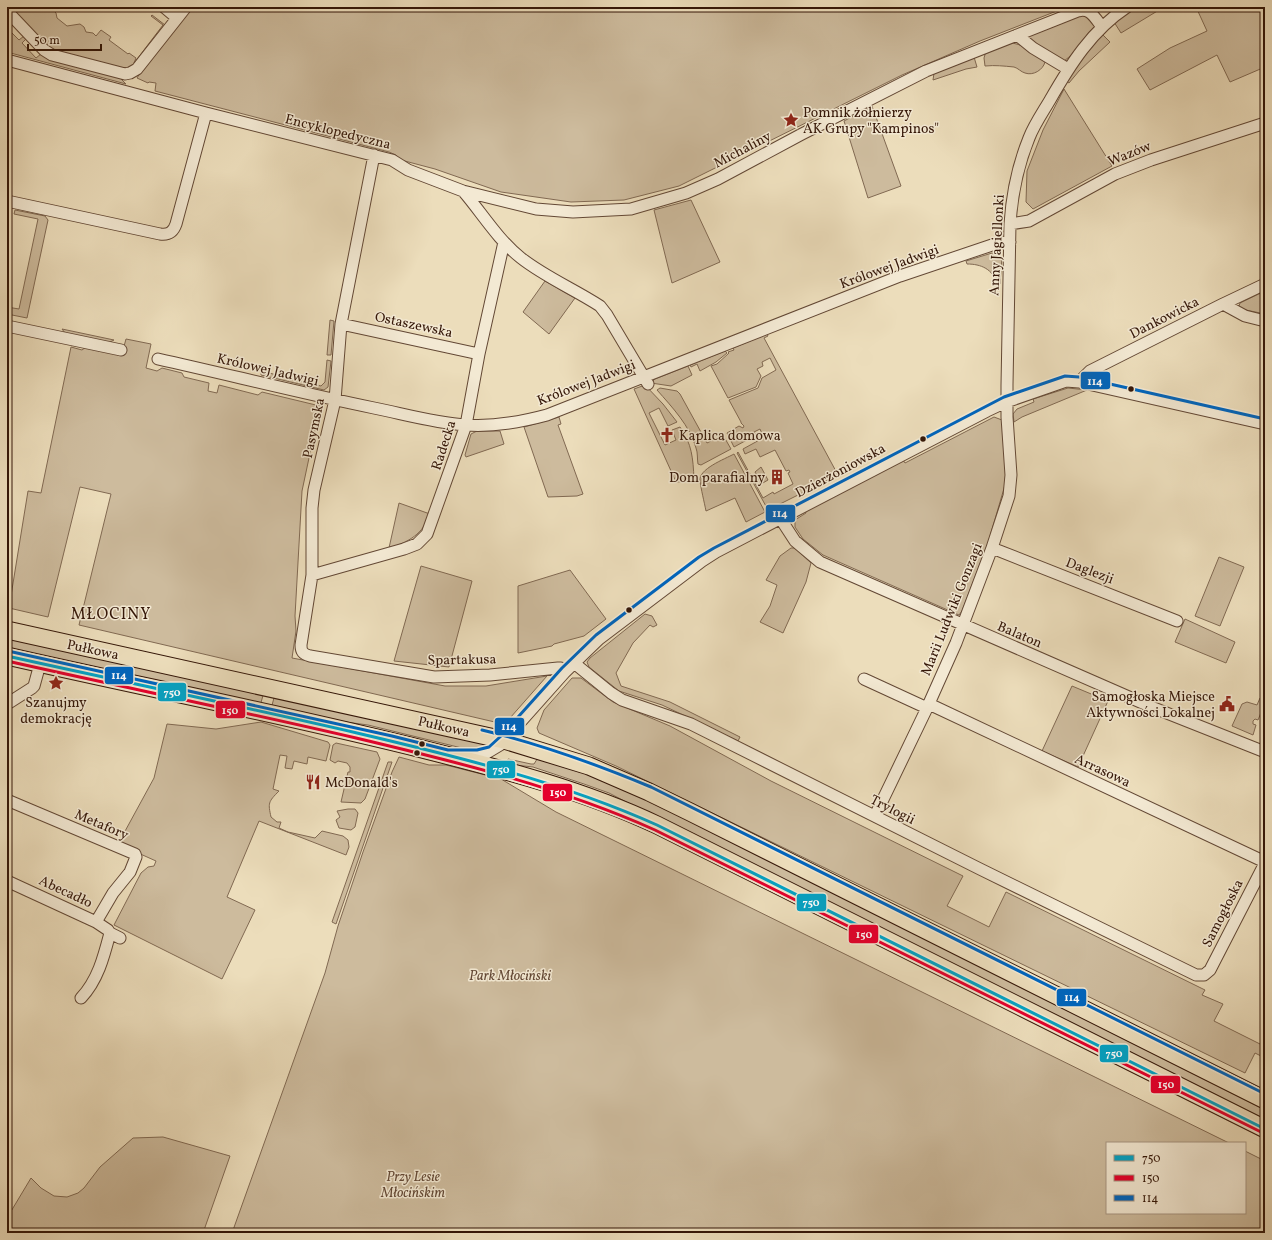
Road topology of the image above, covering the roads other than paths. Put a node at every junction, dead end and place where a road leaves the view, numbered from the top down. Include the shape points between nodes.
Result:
1 (164, 7) edge
2 (186, 7) edge
3 (1127, 7) edge
4 (7, 11) edge
5 (177, 18) junction
6 (1102, 27) junction
7 (1016, 35) junction
8 (7, 60) edge
9 (1068, 69) junction
10 (130, 73) junction
11 (128, 92) junction
12 (206, 113) junction
13 (1265, 123) edge
14 (374, 155) junction
15 (463, 191) junction
16 (7, 201) edge
17 (1010, 224) junction
18 (504, 242) junction
19 (1010, 242) junction
20 (1265, 284) edge
21 (1223, 304) junction
22 (1265, 321) edge
23 (342, 324) junction
24 (7, 326) edge
25 (121, 350) dead end
26 (479, 354) junction
27 (158, 359) dead end
28 (644, 376) junction
29 (1079, 382) junction
30 (335, 400) junction
31 (1006, 402) junction
32 (1265, 424) edge
33 (466, 425) junction
34 (780, 518) junction
35 (992, 548) junction
36 (312, 575) junction
37 (1177, 621) dead end
38 (962, 625) junction
39 (7, 630) edge
40 (7, 656) edge
41 (310, 656) joint
42 (574, 663) junction
43 (40, 664) junction
44 (565, 672) junction
45 (864, 679) dead end
46 (7, 704) edge
47 (928, 706) junction
48 (504, 740) junction
49 (1265, 752) edge
50 (446, 755) junction
51 (7, 800) edge
52 (875, 816) junction
53 (1265, 862) edge
54 (7, 881) edge
55 (96, 922) junction
56 (109, 935) junction
57 (120, 938) dead end
58 (1204, 975) joint
59 (81, 998) dead end
60 (1265, 1100) edge
61 (1265, 1129) edge

1 - 5 street
2 - 5 street
3 - 6 street, Anny Jagiellonki
4 - 10 street via 44,50 52,55 125,74
5 - 10 street via 137,69
6 - 7 street, Michaliny via 1085,10
6 - 9 street, Anny Jagiellonki
7 - 9 street
7 - 15 street, Michaliny via 920,74 686,194 652,204 631,209 573,212 536,209
8 - 11 street, Encyklopedyczna
9 - 17 street, Anny Jagiellonki via 1029,137 1018,168
10 - 11 street
11 - 12 street, Encyklopedyczna
12 - 14 street, Encyklopedyczna
12 - 16 street via 176,224 170,233 160,234
13 - 17 street, Wazów via 1115,174 1029,221
14 - 15 street, Encyklopedyczna via 392,160 408,170
14 - 23 street, Pasymska
15 - 18 street
17 - 19 street, Anny Jagiellonki
18 - 26 street, Radecka
18 - 28 street via 540,271 600,306
19 - 28 street, Królowej Jadwigi via 998,243 900,276
19 - 31 street, Anny Jagiellonki
20 - 21 street, Dankowicka
21 - 22 street via 1245,316
21 - 29 street, Dankowicka via 1090,371
23 - 26 street, Ostaszewska
23 - 30 street, Pasymska
24 - 25 street
26 - 33 street, Radecka
27 - 30 street, Królowej Jadwigi
28 - 33 street, Królowej Jadwigi via 547,415 502,424
29 - 31 street, Dzierżoniowska via 1066,381
29 - 32 street, Dzierżoniowska
30 - 33 street, Królowej Jadwigi
30 - 36 street, Pasymska via 314,490
31 - 34 street, Dzierżoniowska
31 - 35 street, Marii Ludwiki Gonzagi via 1010,489
33 - 36 street, Radecka via 427,534 417,544
34 - 38 street, Balaton via 795,542 820,562
34 - 42 street, Dzierżoniowska via 702,561 599,639
35 - 37 street, Daglezji
35 - 38 street, Marii Ludwiki Gonzagi
36 - 41 street, Pasymska via 301,645 303,653
38 - 47 street, Marii Ludwiki Gonzagi
38 - 49 street, Balaton via 1154,708
39 - 48 highway, Pułkowa
40 - 43 highway, Pułkowa
41 - 44 street, Spartakusa via 434,677 490,675 558,668
42 - 44 street, Dzierżoniowska
42 - 52 street, Trylogii via 622,700 691,724
43 - 46 street via 34,686
43 - 50 highway, Pułkowa
44 - 48 street, Dzierżoniowska
45 - 47 street, Arrasowa
47 - 52 street, Marii Ludwiki Gonzagi
47 - 53 street, Arrasowa
48 - 50 street, Dzierżoniowska via 484,754
48 - 60 highway, Pułkowa via 573,761 649,792
50 - 61 highway, Pułkowa via 548,782 640,817
51 - 55 street, Metafory via 135,854 130,872 113,893
52 - 58 street, Trylogii via 1196,975
53 - 58 street, Samogłoska via 1210,970
54 - 55 street, Abecadło
55 - 56 street, Abecadło via 104,927
56 - 57 street, Abecadło
56 - 59 street via 99,969

